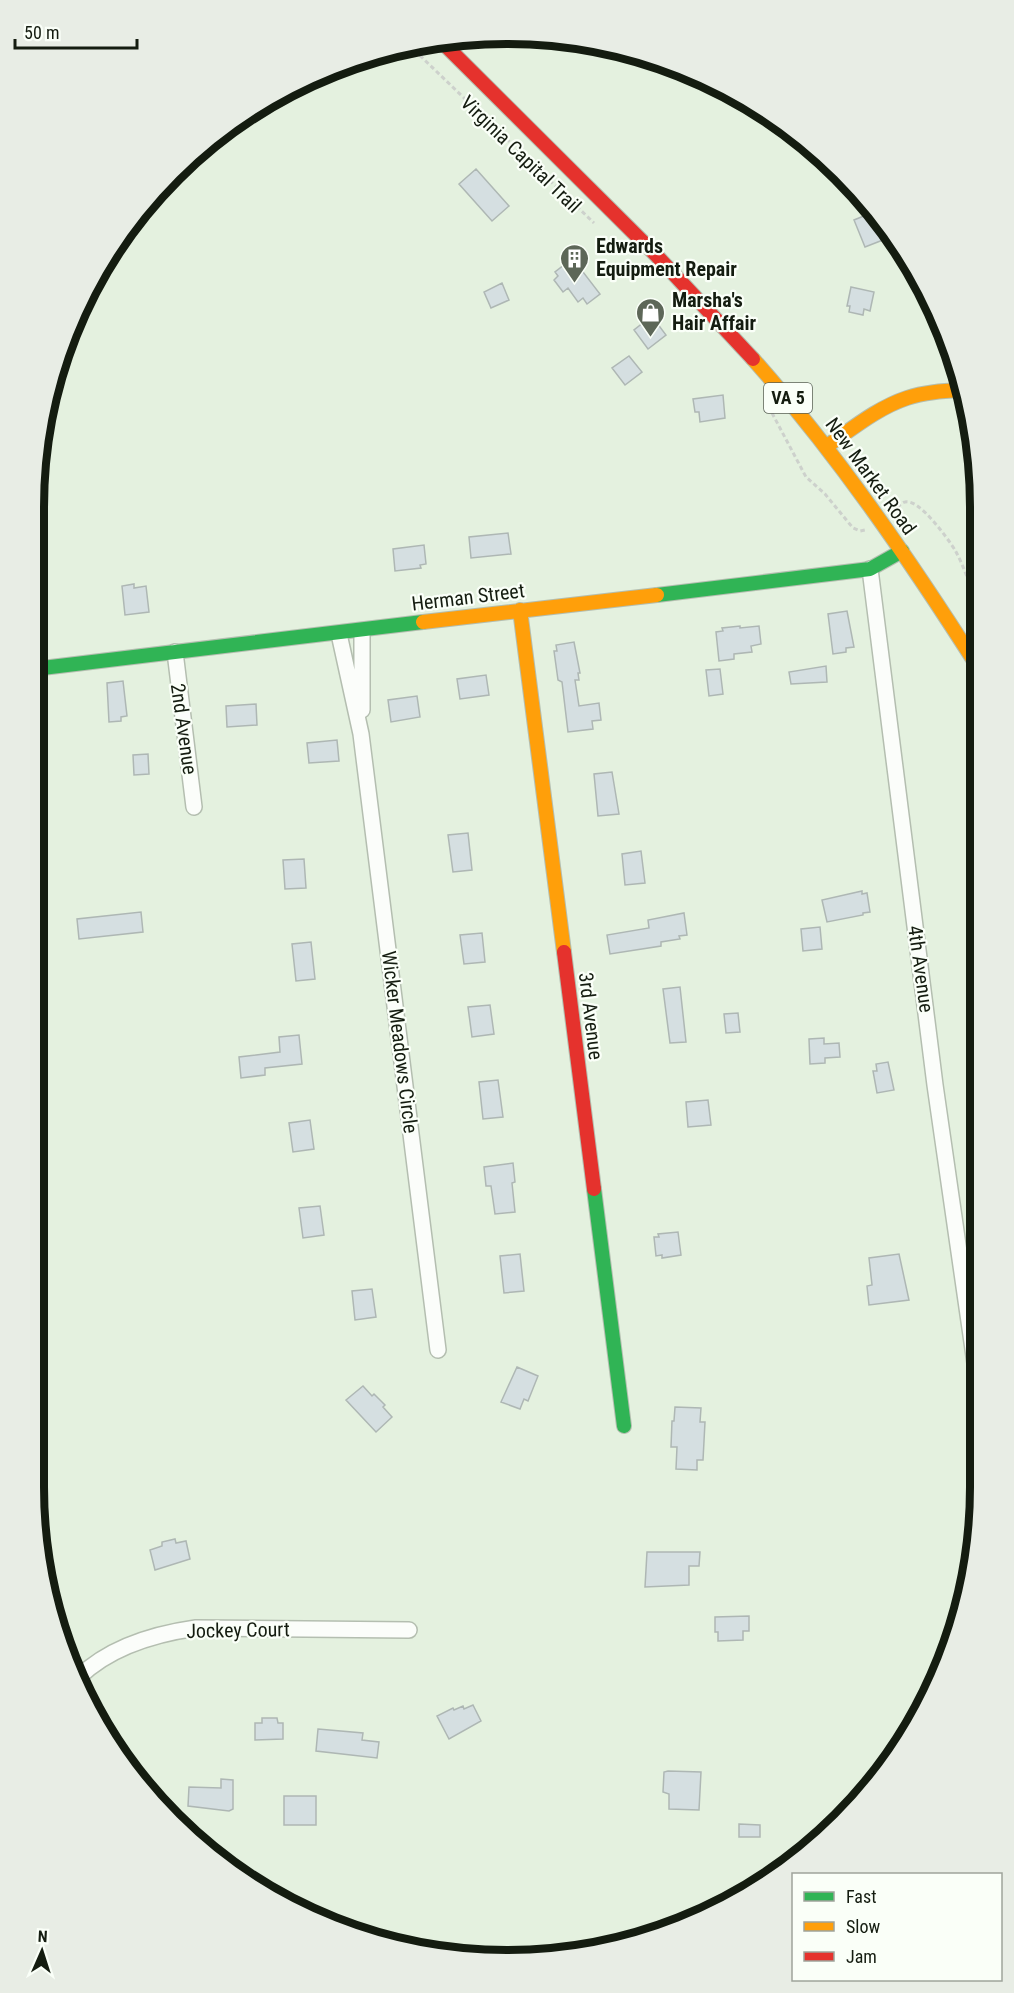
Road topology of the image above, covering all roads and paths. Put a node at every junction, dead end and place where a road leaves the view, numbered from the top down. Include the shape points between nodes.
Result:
1 (453, 46) edge
2 (416, 52) edge
3 (602, 230) dead end
4 (956, 391) edge
5 (771, 410) dead end
6 (827, 446) junction
7 (897, 507) dead end
8 (872, 525) dead end
9 (902, 551) junction
10 (870, 569) junction
11 (970, 586) edge
12 (520, 610) junction
13 (362, 631) junction
14 (339, 634) junction
15 (175, 652) junction
16 (970, 654) edge
17 (44, 668) edge
18 (361, 734) junction
19 (194, 807) dead end
20 (970, 1328) edge
21 (438, 1350) dead end
22 (624, 1426) dead end
23 (409, 1630) dead end
24 (84, 1674) edge

1 - 6 street, New Market Road / VA 5 via 721,323
2 - 3 path, Virginia Capital Trail
4 - 6 street via 923,394 888,406
5 - 8 path via 812,484 853,528 860,531
6 - 9 street, New Market Road / VA 5
7 - 11 path via 903,502 919,506 955,551
9 - 10 street, Herman Street
9 - 16 street, New Market Road / VA 5
10 - 12 street, Herman Street
10 - 20 street, 4th Avenue
12 - 13 street, Herman Street
12 - 22 street, 3rd Avenue
13 - 14 street, Herman Street
13 - 18 street, Wicker Meadows Circle
14 - 15 street, Herman Street
14 - 18 street, Wicker Meadows Circle
15 - 17 street, Herman Street
15 - 19 street, 2nd Avenue
18 - 21 street, Wicker Meadows Circle
23 - 24 street, Jockey Court via 196,1628 138,1641

